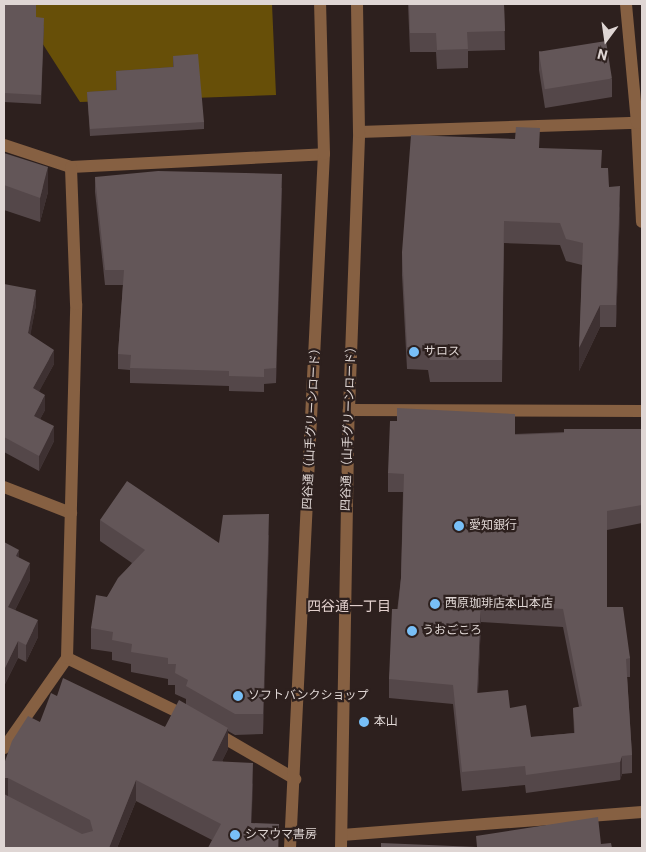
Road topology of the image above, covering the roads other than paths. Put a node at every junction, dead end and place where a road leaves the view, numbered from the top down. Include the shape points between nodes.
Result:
1 (320, 4) edge
2 (357, 4) edge
3 (626, 4) edge
4 (640, 123) edge
5 (359, 132) junction
6 (4, 145) edge
7 (324, 154) junction
8 (71, 167) junction
9 (642, 222) edge
10 (349, 410) junction
11 (642, 411) edge
12 (4, 487) edge
13 (71, 512) junction
14 (67, 658) junction
15 (4, 748) edge
16 (295, 779) junction
17 (642, 812) edge
18 (342, 835) junction
19 (290, 848) edge
20 (341, 848) edge

1 - 7 street, 四谷通（山手グリーンロード）
2 - 5 street, 四谷通 （山手グリーンロード）
3 - 4 street
4 - 5 street
4 - 9 street
5 - 10 street, 四谷通 （山手グリーンロード）
6 - 8 street
7 - 8 street
7 - 16 street, 四谷通（山手グリーンロード）
8 - 13 street via 76,304
10 - 11 street
10 - 18 street, 四谷通 （山手グリーンロード）
12 - 13 street
13 - 14 street
14 - 15 street
14 - 16 street via 169,706
16 - 19 street, 四谷通（山手グリーンロード）
17 - 18 street
18 - 20 street, 四谷通 （山手グリーンロード）

